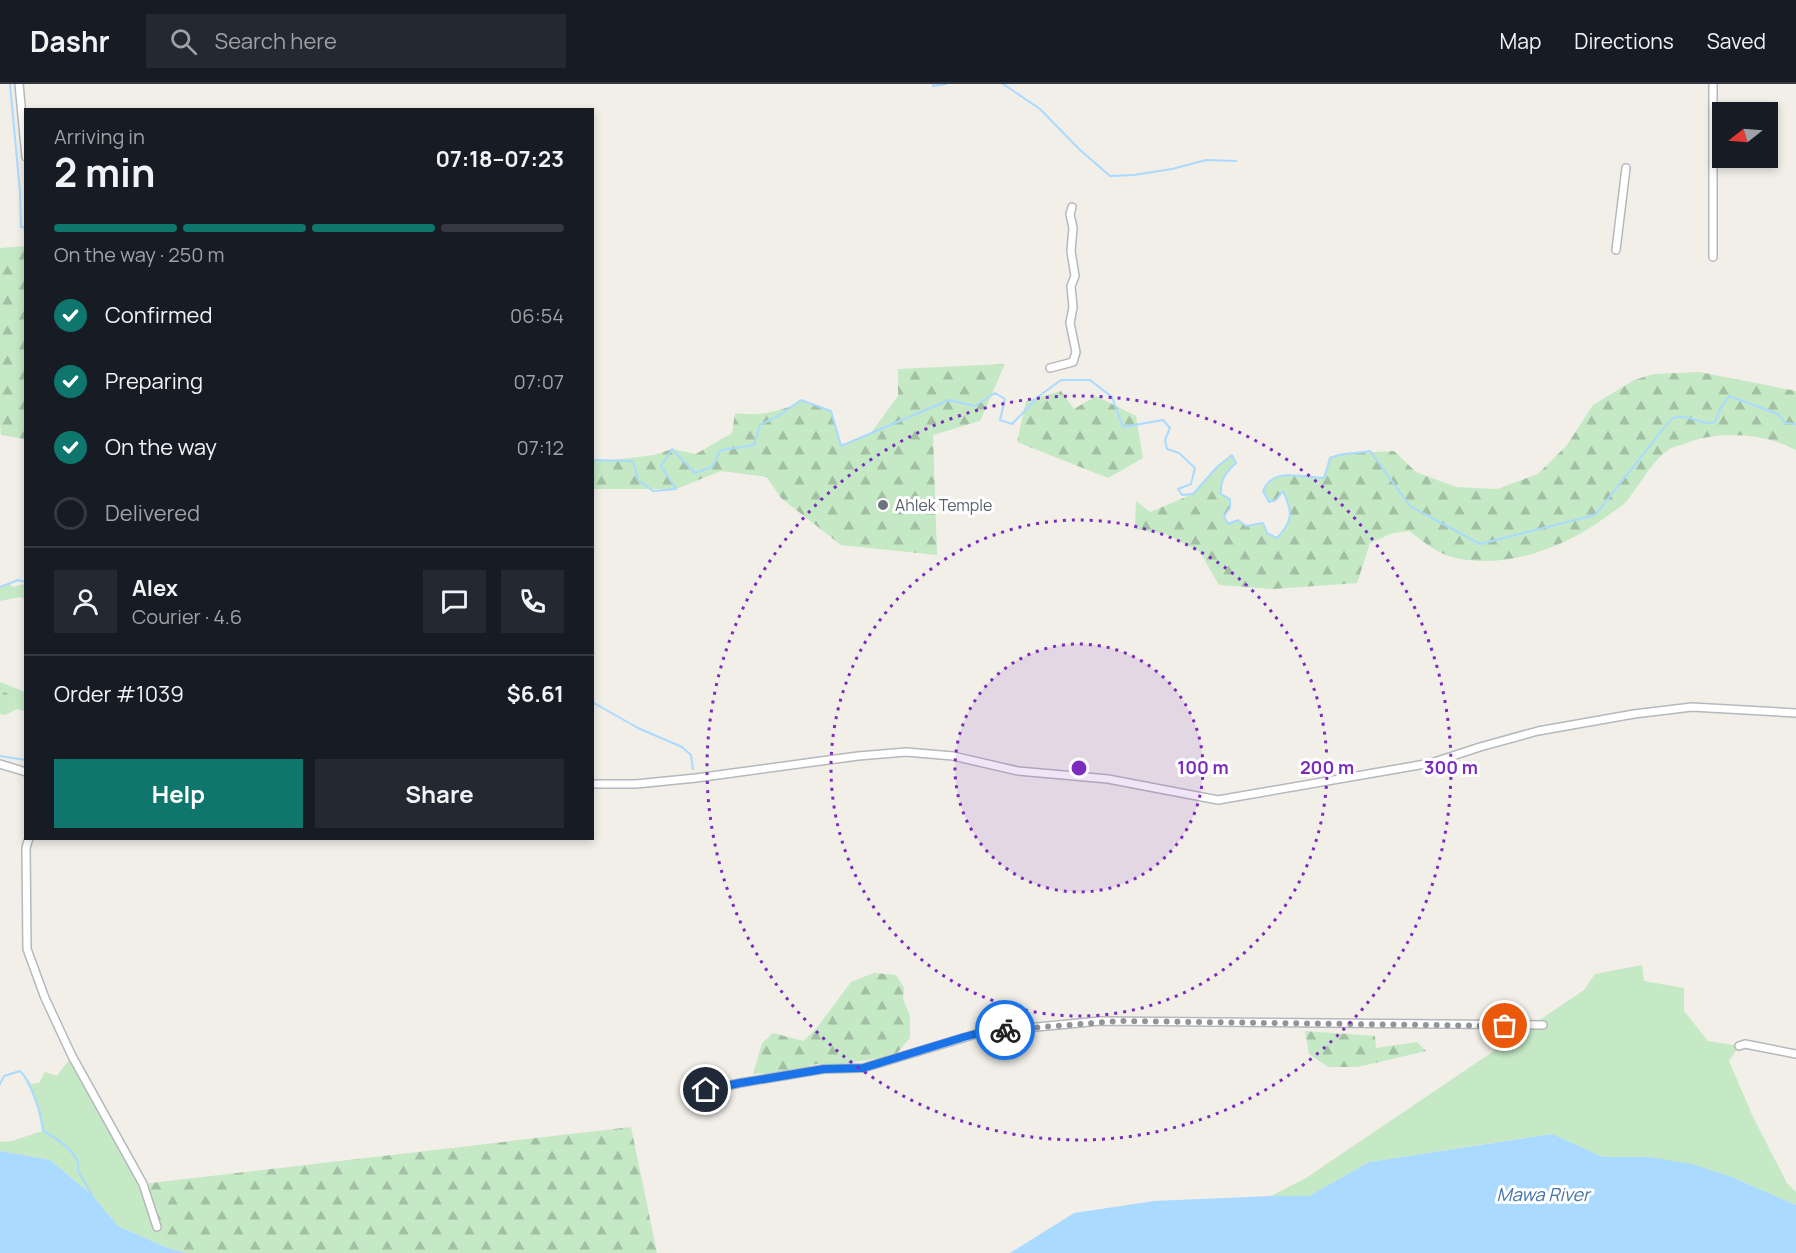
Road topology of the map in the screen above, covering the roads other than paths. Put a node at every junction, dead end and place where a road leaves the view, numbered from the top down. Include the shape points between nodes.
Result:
1 (19, 84) edge
2 (1713, 84) edge
3 (24, 136) edge
4 (1626, 168) dead end
5 (1072, 207) dead end
6 (1616, 250) dead end
7 (1713, 257) dead end
8 (1050, 368) dead end
9 (1796, 713) edge
10 (0, 764) edge
11 (24, 771) edge
12 (594, 784) edge
13 (28, 840) edge
14 (1543, 1025) dead end
15 (1739, 1046) dead end
16 (1796, 1054) edge
17 (706, 1090) dead end
18 (157, 1227) dead end

1 - 3 street
2 - 7 street
4 - 6 street
5 - 8 street via 1075,276 1070,323 1076,352 1073,362
9 - 12 street via 1692,707 1634,714 1538,731 1431,763 1218,800 1108,779 1018,771 954,756 906,752 696,778
10 - 11 street
13 - 18 street via 27,949 72,1056 143,1184
14 - 17 street via 1100,1021 983,1032 863,1068 824,1069
15 - 16 street

